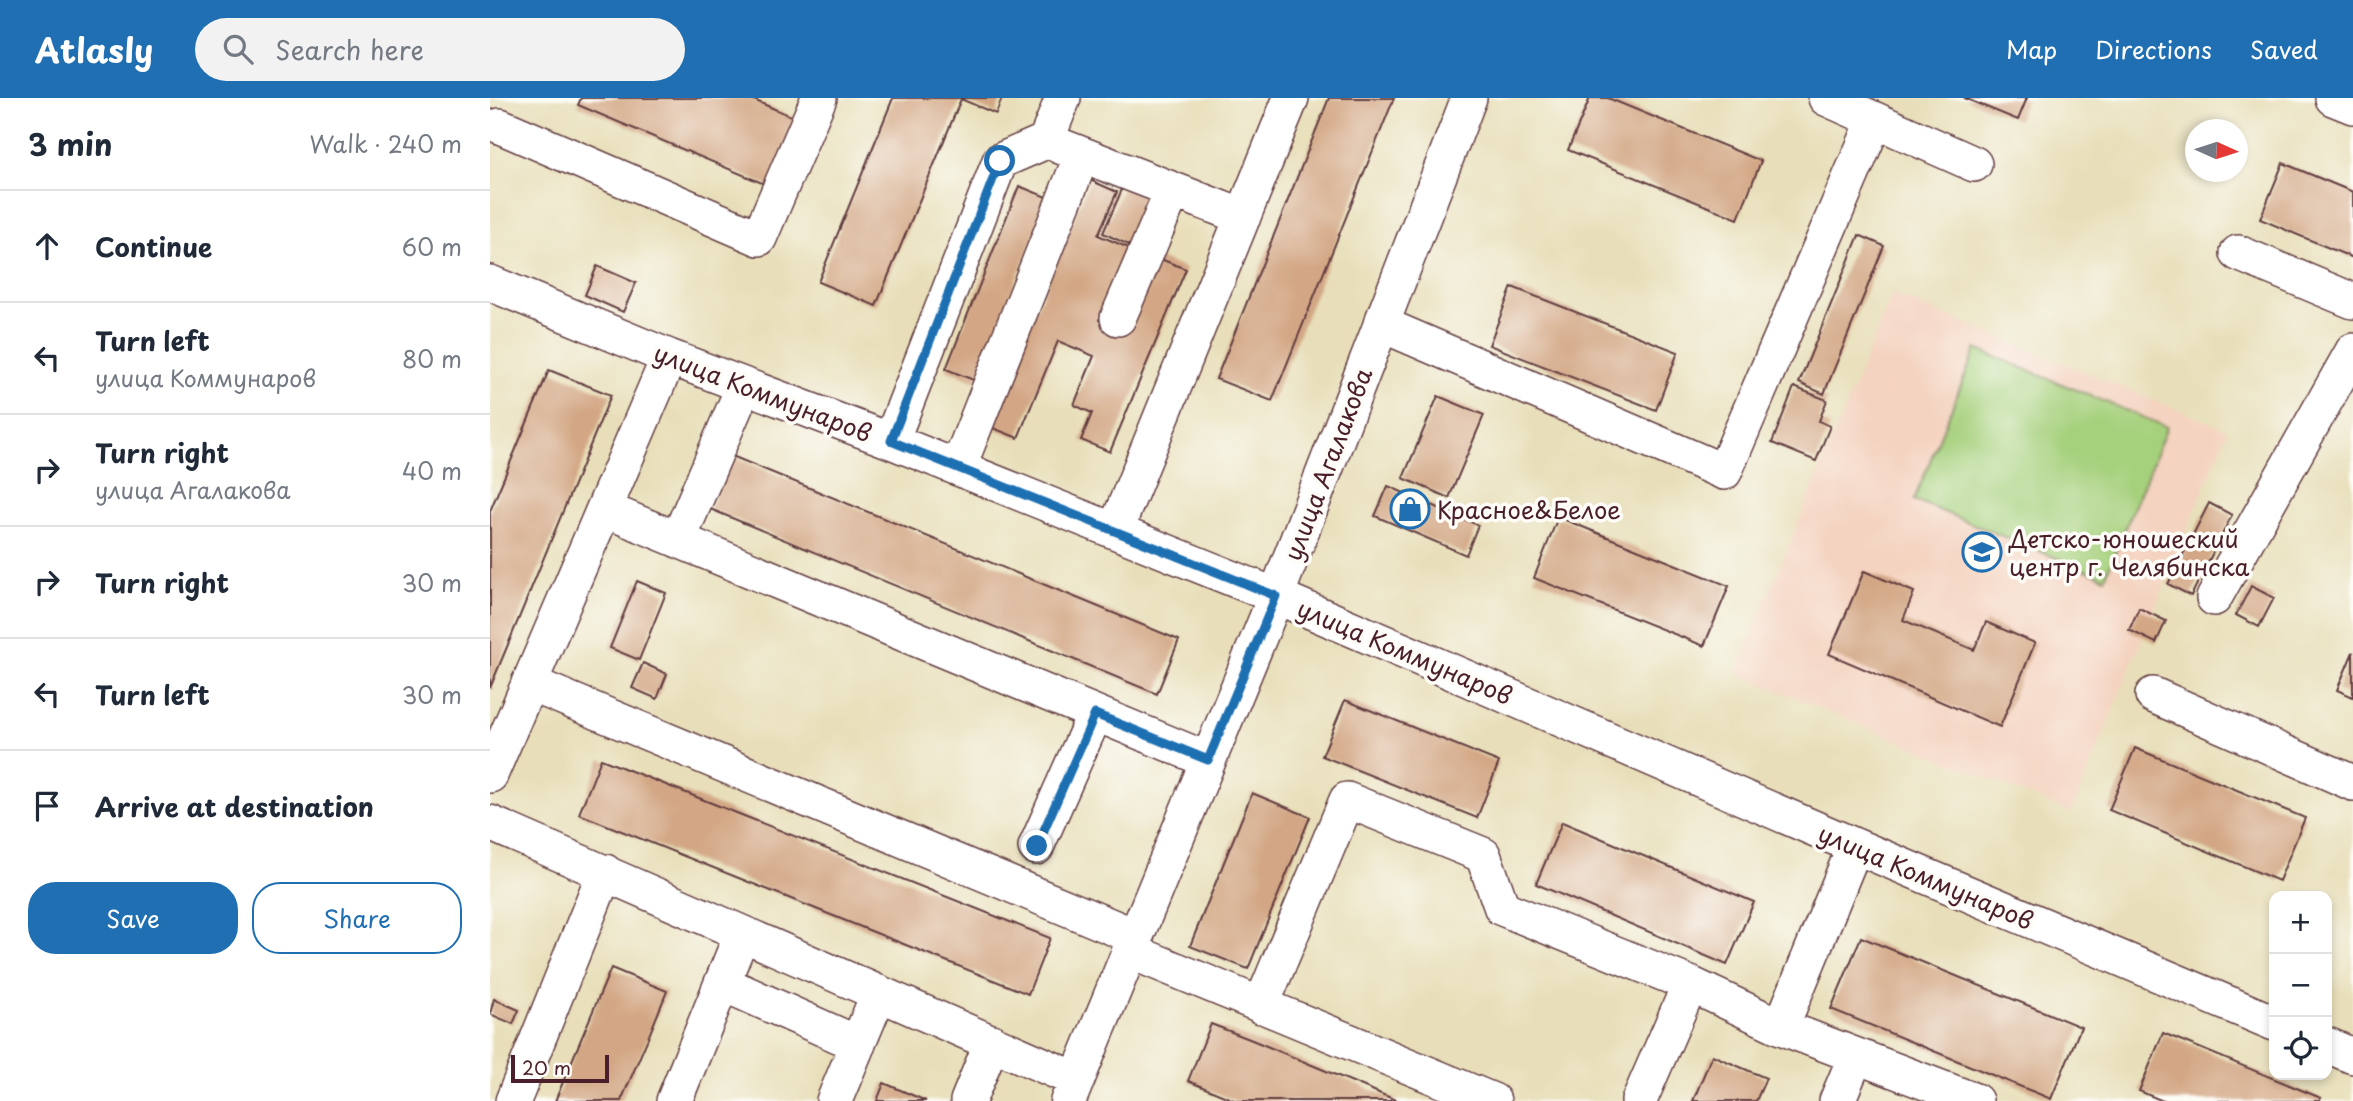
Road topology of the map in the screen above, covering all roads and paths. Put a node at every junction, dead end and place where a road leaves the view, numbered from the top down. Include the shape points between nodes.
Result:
1 (819, 98) edge
2 (1063, 98) edge
3 (1291, 98) edge
4 (1469, 98) edge
5 (1826, 98) edge
6 (2333, 98) edge
7 (2353, 106) edge
8 (1875, 120) junction
9 (500, 124) edge
10 (1046, 141) junction
11 (1082, 155) junction
12 (1974, 164) dead end
13 (1173, 190) junction
14 (1243, 217) junction
15 (2238, 253) dead end
16 (490, 283) edge
17 (2353, 301) edge
18 (1118, 318) dead end
19 (1381, 324) junction
20 (2353, 351) edge
21 (668, 357) junction
22 (744, 386) junction
23 (891, 441) junction
24 (958, 468) junction
25 (604, 509) junction
26 (1115, 531) junction
27 (678, 540) junction
28 (1276, 596) junction
29 (2214, 598) dead end
30 (529, 683) junction
31 (2153, 695) dead end
32 (1095, 714) junction
33 (1208, 760) junction
34 (490, 775) edge
35 (2353, 783) edge
36 (490, 823) edge
37 (1037, 846) dead end
38 (1855, 846) junction
39 (605, 872) junction
40 (743, 934) junction
41 (1133, 944) junction
42 (722, 983) junction
43 (1690, 984) junction
44 (879, 993) junction
45 (1261, 1006) junction
46 (2269, 1021) edge
47 (1781, 1027) junction
48 (992, 1042) junction
49 (858, 1044) junction
50 (2332, 1047) edge
51 (1856, 1056) junction
52 (2353, 1056) edge
53 (1073, 1091) edge
54 (513, 1101) edge
55 (674, 1101) edge
56 (834, 1101) edge
57 (968, 1101) edge
58 (1493, 1101) edge
59 (1639, 1101) edge
60 (1837, 1101) edge
61 (1975, 1101) edge

1 - 9 street via 759,238
2 - 10 street
3 - 14 street
4 - 19 street, улица Агалакова
5 - 8 street
6 - 7 street
8 - 12 street
8 - 19 street via 1724,472
10 - 11 street
10 - 23 street via 1000,161
11 - 13 street
11 - 24 street
13 - 14 street
13 - 18 street
14 - 26 street
15 - 17 street
16 - 21 street, улица Коммунаров
19 - 28 street, улица Агалакова
20 - 29 street
21 - 22 street, улица Коммунаров
21 - 25 street
22 - 23 street, улица Коммунаров
22 - 27 street
23 - 24 street, улица Коммунаров
24 - 26 street, улица Коммунаров
25 - 27 street
25 - 30 street
26 - 28 street, улица Коммунаров
27 - 32 street
28 - 33 street, улица Агалакова
28 - 38 street, улица Коммунаров
30 - 34 street
30 - 41 street
31 - 35 street
32 - 33 street
32 - 37 street
33 - 41 street, улица Агалакова
36 - 39 street
38 - 46 street, улица Коммунаров
38 - 47 street
39 - 40 street
39 - 54 street
40 - 42 street
40 - 44 street
41 - 45 street
41 - 53 street, улица Агалакова
42 - 49 street
42 - 55 street
43 - 45 street via 1502,908 1483,855 1347,800
43 - 47 street
43 - 59 street
44 - 48 street
44 - 49 street
45 - 58 street
47 - 51 street
48 - 53 street
48 - 57 street
49 - 56 street
50 - 52 street
51 - 60 street
51 - 61 street

